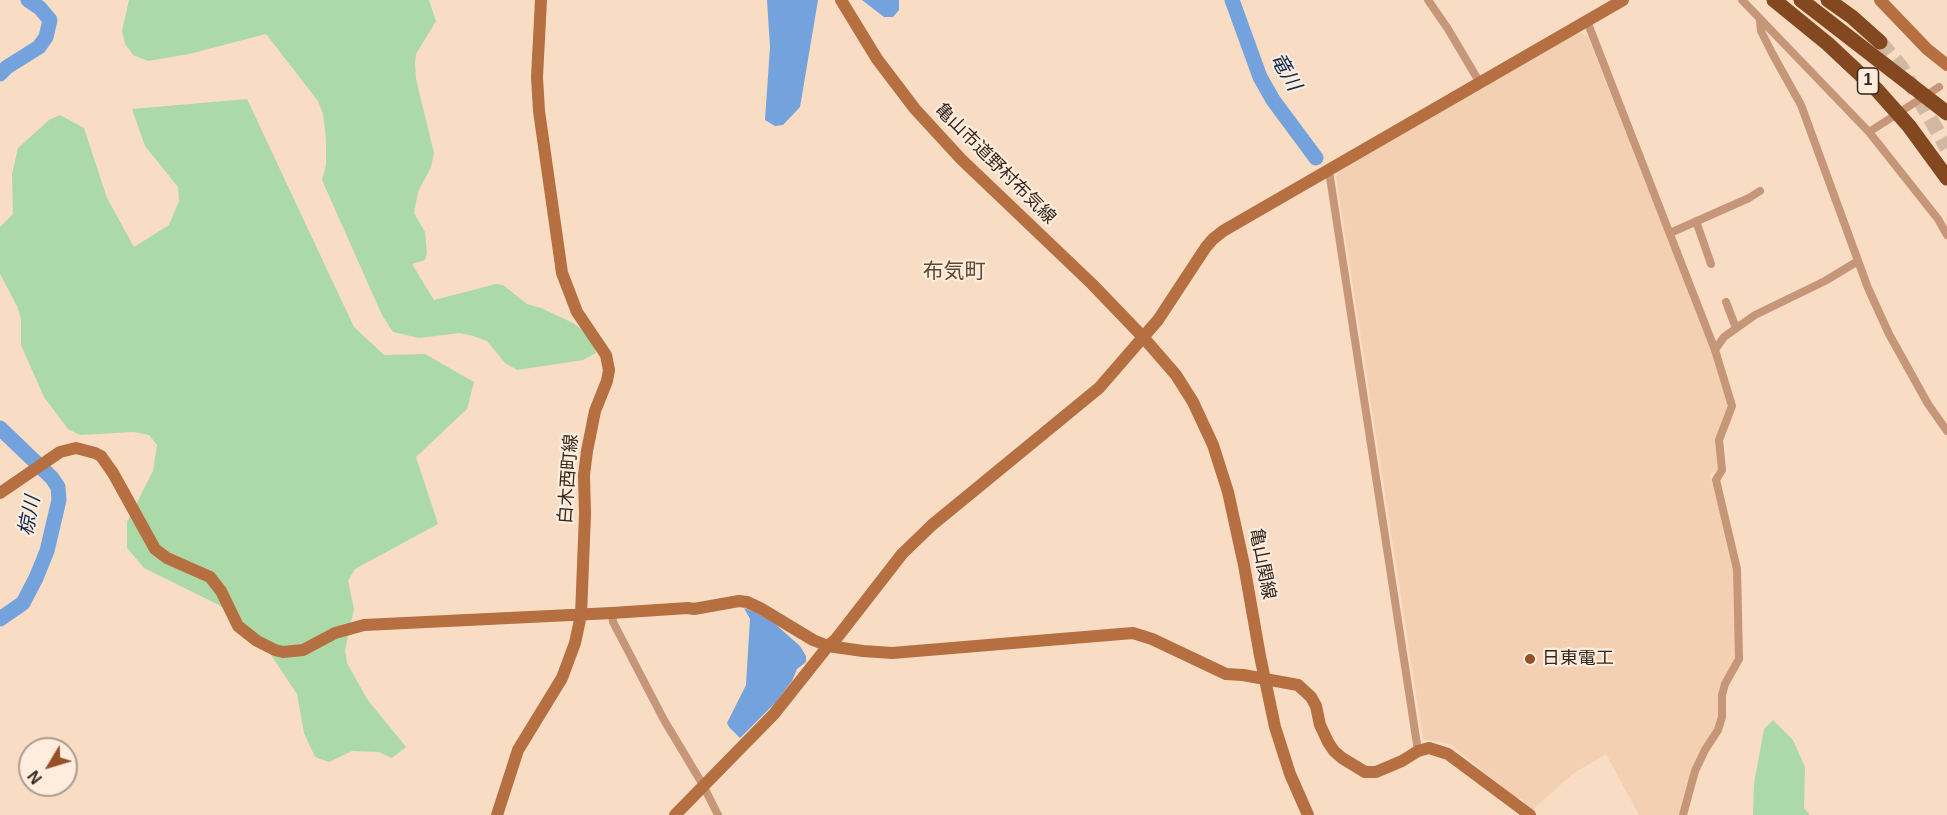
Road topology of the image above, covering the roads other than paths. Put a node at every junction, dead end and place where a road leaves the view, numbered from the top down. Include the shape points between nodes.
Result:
1 (541, 0) edge
2 (841, 0) edge
3 (1428, 0) edge
4 (1623, 0) edge
5 (1742, 0) edge
6 (1774, 0) edge
7 (1801, 0) edge
8 (1828, 0) edge
9 (1880, 0) edge
10 (1760, 20) junction
11 (1587, 21) junction
12 (1880, 42) tunnel mouth
13 (1947, 65) edge
14 (1480, 83) junction
15 (1939, 87) dead end
16 (1947, 113) edge
17 (1871, 131) junction
18 (1329, 171) junction
19 (1947, 178) edge
20 (1760, 191) dead end
21 (1696, 221) junction
22 (1670, 233) junction
23 (1947, 235) edge
24 (1858, 261) junction
25 (1711, 264) dead end
26 (1726, 302) dead end
27 (1736, 328) junction
28 (1143, 337) junction
29 (1715, 350) junction
30 (1947, 431) edge
31 (0, 493) edge
32 (612, 614) junction
33 (581, 615) junction
34 (828, 646) junction
35 (1265, 679) junction
36 (1418, 751) junction
37 (703, 785) junction
38 (497, 815) edge
39 (675, 815) edge
40 (718, 815) edge
41 (1308, 815) edge
42 (1530, 815) edge
43 (1683, 815) edge

1 - 33 street, 白木西町線 via 539,111 562,273 577,312 608,363 607,381 590,431 584,475
2 - 28 street, 亀山市道野村布気線 via 877,59 915,109
3 - 14 street
4 - 11 street
5 - 10 street
6 - 19 highway, 1 via 1877,90
7 - 16 highway, 1
8 - 12 highway, 1
9 - 13 street
10 - 17 street
10 - 24 street via 1761,31 1801,105
11 - 14 street
11 - 22 street
14 - 18 street
15 - 17 street
17 - 23 street
18 - 28 street via 1223,231 1198,258
18 - 36 street
20 - 21 street
21 - 22 street
21 - 25 street
22 - 29 street
24 - 27 street
24 - 30 street via 1888,334
26 - 27 street
27 - 29 street
28 - 34 street via 1100,388 902,554
28 - 35 street, 亀山関線 via 1176,375 1213,445 1231,502
29 - 43 street via 1732,406 1719,440 1722,470 1716,480 1737,569 1739,659 1725,684 1718,730 1695,771
31 - 33 street via 60,452 76,448 101,456 155,549 210,577 238,626 275,650 303,650 335,633 364,625
32 - 33 street
32 - 34 street via 747,602
32 - 37 street via 664,720
33 - 38 street, 白木西町線 via 572,657 518,750
34 - 35 street via 892,653 1133,633 1226,674
34 - 37 street via 774,714
35 - 36 street via 1289,682 1305,690 1316,706 1328,742 1342,758 1365,772 1376,772
35 - 41 street, 亀山関線 via 1282,751
36 - 42 street via 1429,748 1448,754
37 - 39 street
37 - 40 street

